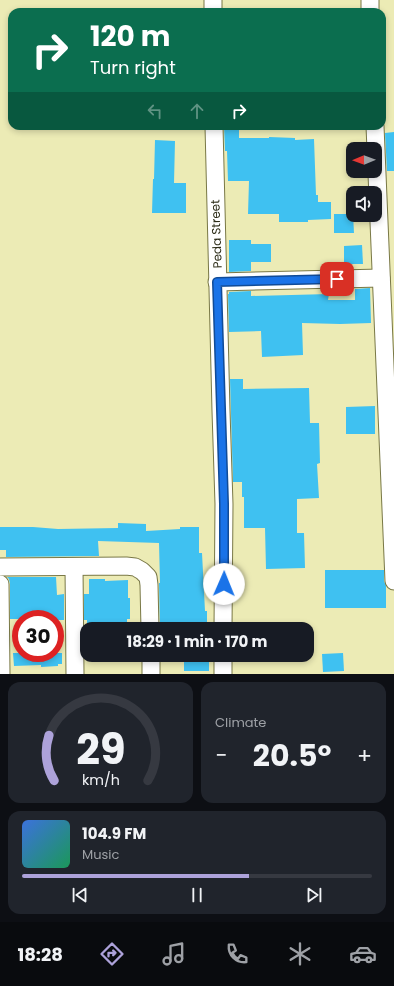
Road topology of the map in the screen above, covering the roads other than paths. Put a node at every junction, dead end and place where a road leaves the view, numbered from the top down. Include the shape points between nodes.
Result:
1 (214, 130) edge
2 (375, 130) edge
3 (381, 278) junction
4 (217, 282) junction
5 (0, 567) edge
6 (74, 567) junction
7 (394, 581) edge
8 (0, 584) edge
9 (150, 622) edge
10 (223, 622) edge
11 (151, 662) edge
12 (223, 662) edge
13 (1, 674) edge
14 (76, 674) edge
15 (152, 674) edge
16 (223, 674) edge

1 - 4 street, Peda Street
2 - 3 street
3 - 4 street
3 - 7 street
4 - 10 street, Peda Street via 224,504
5 - 6 street
6 - 9 street via 126,566 142,570 148,577
6 - 14 street
8 - 13 street
11 - 15 street
12 - 16 street

